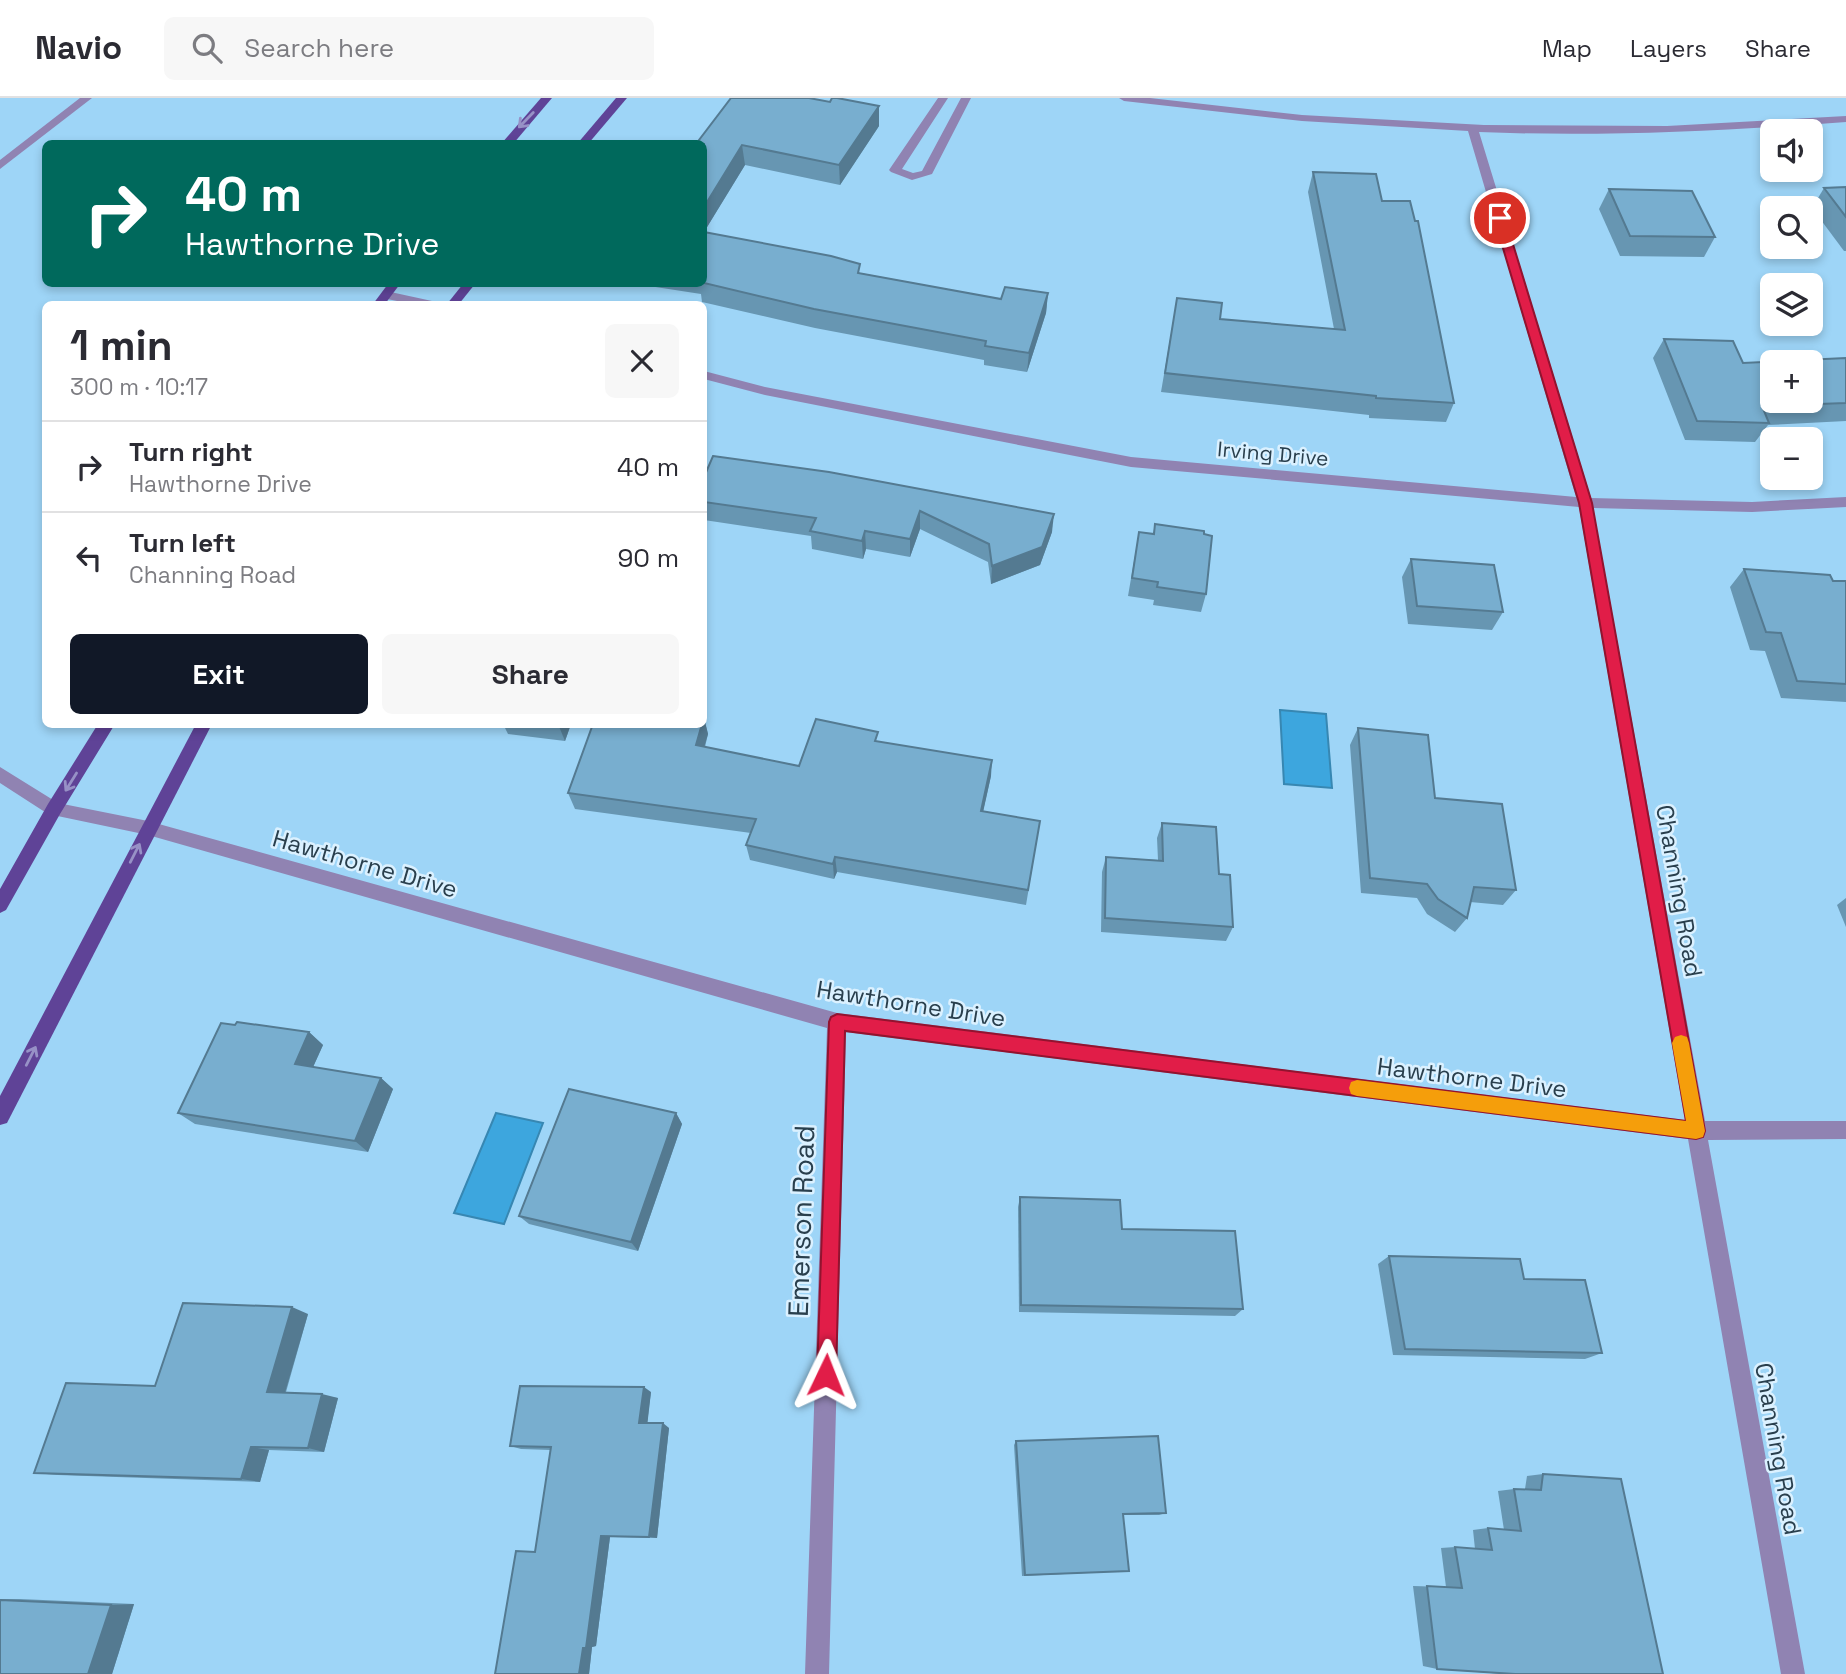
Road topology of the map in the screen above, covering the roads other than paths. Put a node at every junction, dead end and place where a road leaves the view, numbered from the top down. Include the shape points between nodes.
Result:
1 (87, 98) edge
2 (547, 98) edge
3 (622, 98) edge
4 (943, 98) edge
5 (966, 98) edge
6 (1124, 98) edge
7 (1846, 119) edge
8 (1472, 126) junction
9 (510, 140) edge
10 (585, 140) edge
11 (0, 166) edge
12 (467, 287) edge
13 (455, 301) edge
14 (707, 376) edge
15 (1846, 502) edge
16 (1585, 503) junction
17 (104, 728) edge
18 (202, 728) edge
19 (0, 774) edge
20 (54, 808) junction
21 (148, 828) junction
22 (0, 905) edge
23 (837, 1022) junction
24 (0, 1116) edge
25 (1846, 1130) edge
26 (1696, 1131) junction
27 (817, 1674) edge
28 (1793, 1674) edge

1 - 11 street
2 -> 9 main road
3 - 10 main road
4 - 5 street via 895,170 912,177 926,174
6 - 8 street via 1283,116
7 - 8 street via 1690,128
8 - 16 street, Channing Road
12 - 13 main road
14 - 16 street, Irving Drive via 1131,462
15 - 16 street, Irving Drive via 1752,506
16 - 26 street, Channing Road
17 -> 20 main road
18 - 21 main road
19 - 20 street, Hawthorne Drive
20 - 21 street, Hawthorne Drive
20 - 22 main road
21 - 23 street, Hawthorne Drive
24 -> 21 main road
23 - 26 street, Hawthorne Drive
23 - 27 street, Emerson Road
25 - 26 street, Hawthorne Drive
26 - 28 street, Channing Road

